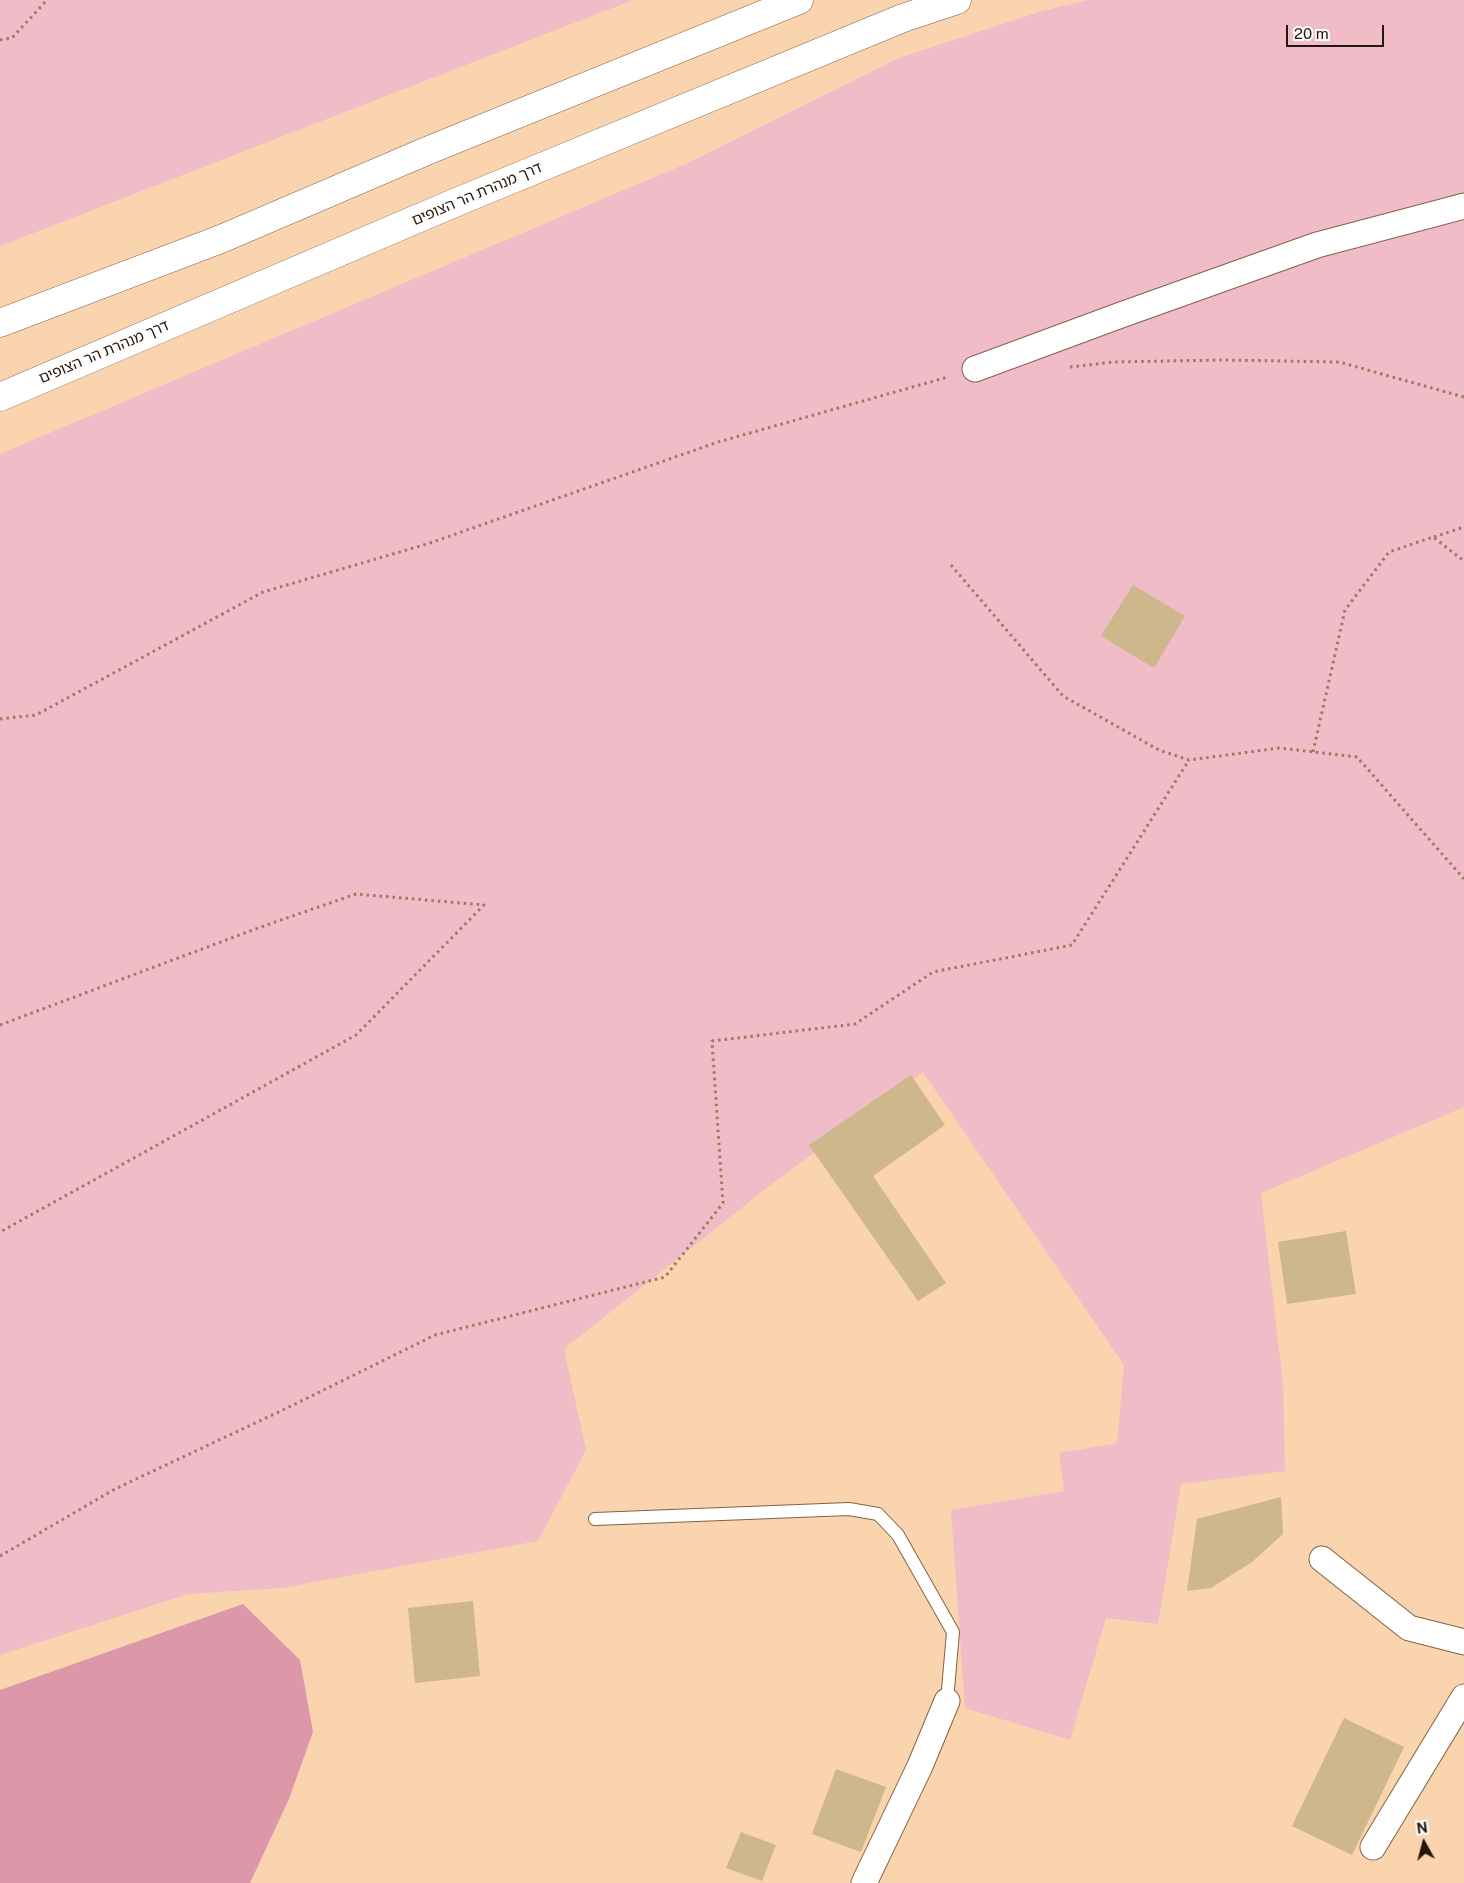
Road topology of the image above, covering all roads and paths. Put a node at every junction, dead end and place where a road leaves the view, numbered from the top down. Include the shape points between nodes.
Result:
1 (47, 0) edge
2 (799, 0) edge
3 (957, 0) edge
4 (0, 40) edge
5 (1464, 206) edge
6 (0, 323) edge
7 (1068, 368) dead end
8 (975, 369) joint
9 (0, 397) edge
10 (1464, 397) edge
11 (1464, 527) edge
12 (1434, 537) junction
13 (1464, 561) edge
14 (951, 565) dead end
15 (0, 718) edge
16 (1313, 752) junction
17 (1189, 760) junction
18 (1464, 879) edge
19 (0, 1025) edge
20 (0, 1232) edge
21 (595, 1519) dead end
22 (0, 1556) edge
23 (1322, 1559) dead end
24 (1464, 1642) edge
25 (1464, 1697) edge
26 (947, 1701) joint
27 (1373, 1848) dead end
28 (864, 1883) edge

1 - 4 path via 12,38
2 - 6 main road via 429,150 221,240
3 - 9 main road, דרך מנהרת הר הצופים via 903,18 452,204
5 - 8 street via 1317,245
7 - 10 path via 1114,362 1340,362
8 - 15 path via 718,442 427,544 263,592 36,715
11 - 12 path
12 - 13 path
12 - 16 path via 1389,552 1345,610
14 - 17 path via 1063,696 1159,750
16 - 17 path via 1279,748
16 - 18 path via 1357,757
17 - 22 path via 1072,945 933,972 855,1024 712,1041 723,1203 665,1277 435,1335 115,1489
19 - 20 path via 356,894 484,906 356,1035
21 - 26 lane via 849,1509 878,1514 898,1535 953,1632
23 - 24 street via 1410,1628
25 - 27 street
26 - 28 street

